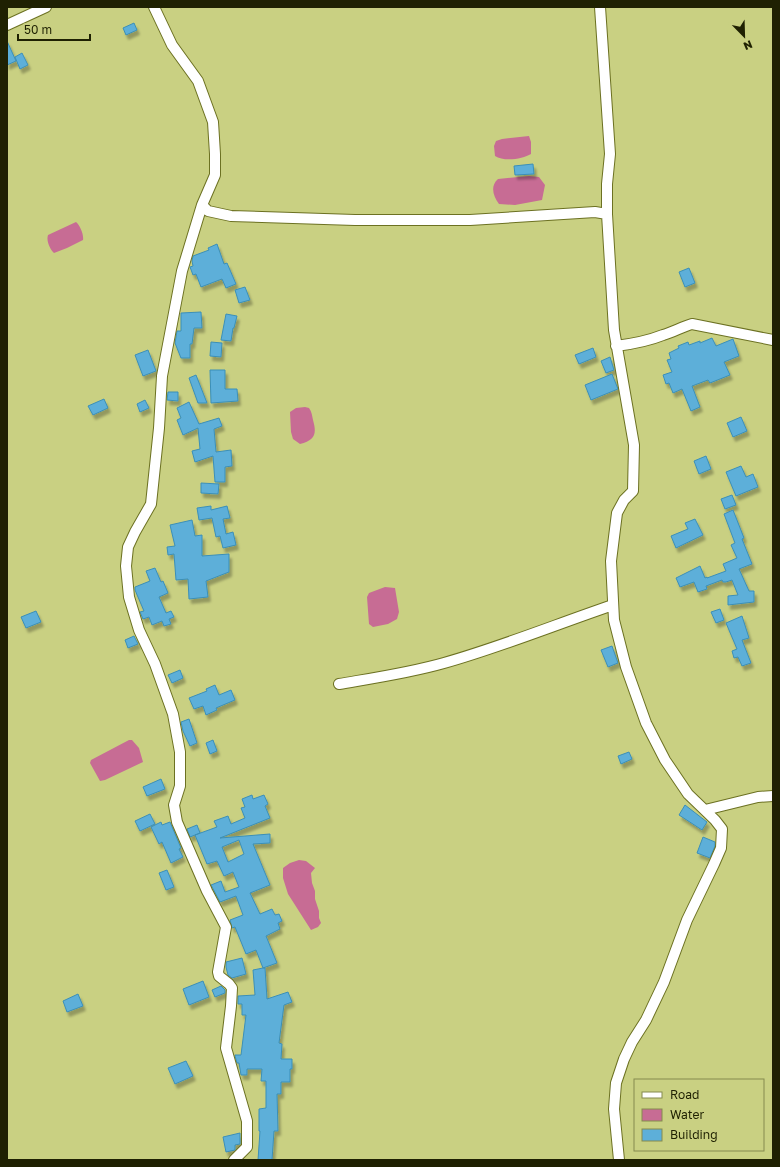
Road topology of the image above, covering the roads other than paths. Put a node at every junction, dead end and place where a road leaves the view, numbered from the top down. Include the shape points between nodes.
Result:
1 (46, 7) edge
2 (154, 7) edge
3 (600, 7) edge
4 (7, 25) edge
5 (202, 204) junction
6 (607, 214) junction
7 (773, 340) edge
8 (616, 346) junction
9 (613, 605) junction
10 (339, 684) dead end
11 (773, 796) edge
12 (706, 810) junction
13 (234, 1160) edge
14 (619, 1160) edge

1 - 4 street
2 - 5 street via 172,45 198,81 213,122 215,174
3 - 6 street via 610,154
5 - 6 street via 208,211 231,216 355,220 470,220 595,212
5 - 13 street via 182,271 162,376 151,504 128,547 126,566 129,597 139,630 173,714 180,752 180,786 174,805 177,822 226,927 218,972 232,988 226,1048 247,1121 247,1147
6 - 8 street
7 - 8 street via 692,324 649,340
8 - 9 street via 634,445 633,491 617,513 611,561
9 - 10 street via 444,663 402,674
9 - 12 street via 614,620 626,667 646,722 665,760 688,794
11 - 12 street via 758,797
12 - 14 street via 722,829 721,848 687,920 664,982 632,1042 616,1083 614,1109

